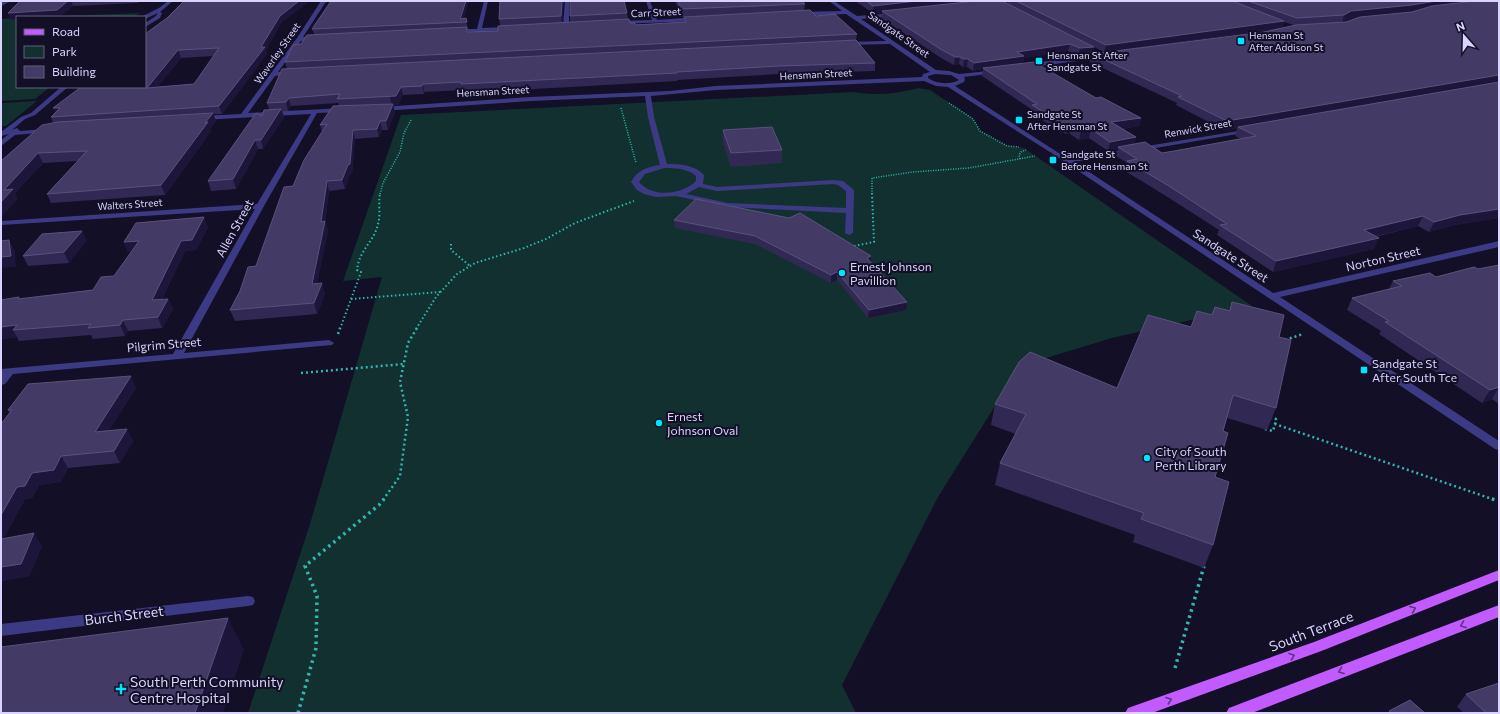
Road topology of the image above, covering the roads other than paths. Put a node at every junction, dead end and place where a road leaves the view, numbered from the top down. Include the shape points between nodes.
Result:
1 (8, 1) edge
2 (171, 1) edge
3 (326, 1) edge
4 (486, 1) edge
5 (567, 1) edge
6 (648, 1) edge
7 (831, 1) edge
8 (1, 5) edge
9 (161, 9) junction
10 (847, 12) junction
11 (790, 14) edge
12 (897, 14) edge
13 (146, 16) edge
14 (857, 18) junction
15 (706, 19) edge
16 (655, 21) junction
17 (614, 23) edge
18 (146, 24) edge
19 (574, 25) edge
20 (559, 26) edge
21 (566, 26) junction
22 (520, 28) edge
23 (478, 30) junction
24 (452, 32) edge
25 (322, 38) edge
26 (299, 39) junction
27 (892, 42) junction
28 (842, 44) edge
29 (1093, 51) edge
30 (1114, 55) edge
31 (1103, 56) junction
32 (1019, 67) edge
33 (1003, 70) edge
34 (301, 72) edge
35 (935, 72) junction
36 (274, 74) junction
37 (960, 76) junction
38 (925, 79) junction
39 (949, 85) junction
40 (64, 88) edge
41 (648, 95) junction
42 (374, 109) edge
43 (350, 110) edge
44 (315, 112) junction
45 (32, 114) junction
46 (243, 116) junction
47 (196, 119) edge
48 (21, 127) junction
49 (1257, 128) edge
50 (3, 132) edge
51 (14, 133) junction
52 (1, 144) edge
53 (1067, 160) junction
54 (664, 166) junction
55 (698, 185) junction
56 (677, 194) junction
57 (260, 206) junction
58 (850, 211) junction
59 (1, 223) edge
60 (849, 233) dead end
61 (1499, 244) edge
62 (1272, 296) junction
63 (329, 343) road end
64 (176, 356) junction
65 (5, 371) edge
66 (1, 382) edge
67 (1499, 446) edge
68 (1499, 575) edge
69 (248, 601) dead end
70 (1499, 611) edge
71 (1, 630) edge
72 (1133, 713) edge
73 (1234, 713) edge

1 - 8 street
2 - 9 street
3 - 26 street, Waverley Street
4 - 23 street
5 - 21 street
6 - 16 street
7 - 10 street, Sandgate Street
9 - 13 street
9 - 18 street via 160,16
10 - 11 street
10 - 14 street, Sandgate Street
12 - 14 street
14 - 27 street, Sandgate Street
15 - 16 street, Carr Street
16 - 17 street, Carr Street
19 - 21 street
20 - 21 street
22 - 23 street
23 - 24 street
25 - 26 street
26 - 36 street, Waverley Street
27 - 28 street
27 - 35 street, Sandgate Street
29 - 31 street
30 - 31 street
31 - 32 street
33 - 37 street
34 - 36 street
35 - 37 street
35 - 38 street via 925,75
36 - 46 street, Waverley Street
37 - 39 street via 962,81
38 - 39 street
38 - 41 street, Hensman Street via 716,88
39 - 53 street, Sandgate Street
40 - 45 street
41 - 42 street, Hensman Street via 620,94
41 - 54 street
43 - 44 street
44 - 46 street
44 - 57 street, Allen Street
45 - 48 street via 33,117
45 - 50 street
46 - 47 street
48 - 50 street
48 - 51 street
48 - 51 street via 52,127
49 - 53 street, Renwick Street
50 - 51 street
51 - 52 street
53 - 62 street, Sandgate Street
54 - 55 street via 697,172 701,179
54 - 56 street via 649,169 639,175 635,182 640,189 652,193
55 - 56 street
55 - 58 street via 716,189 840,183 850,190
56 - 58 street via 728,205
57 - 59 street, Walters Street
57 - 64 street, Allen Street
58 - 60 street
61 - 62 street, Norton Street
62 - 67 street, Sandgate Street
63 - 64 street, Pilgrim Street
64 - 65 street, Pilgrim Street
65 - 66 street
72 -> 68 main road, South Terrace via 1319,646
69 - 71 street, Burch Street
70 -> 73 main road

